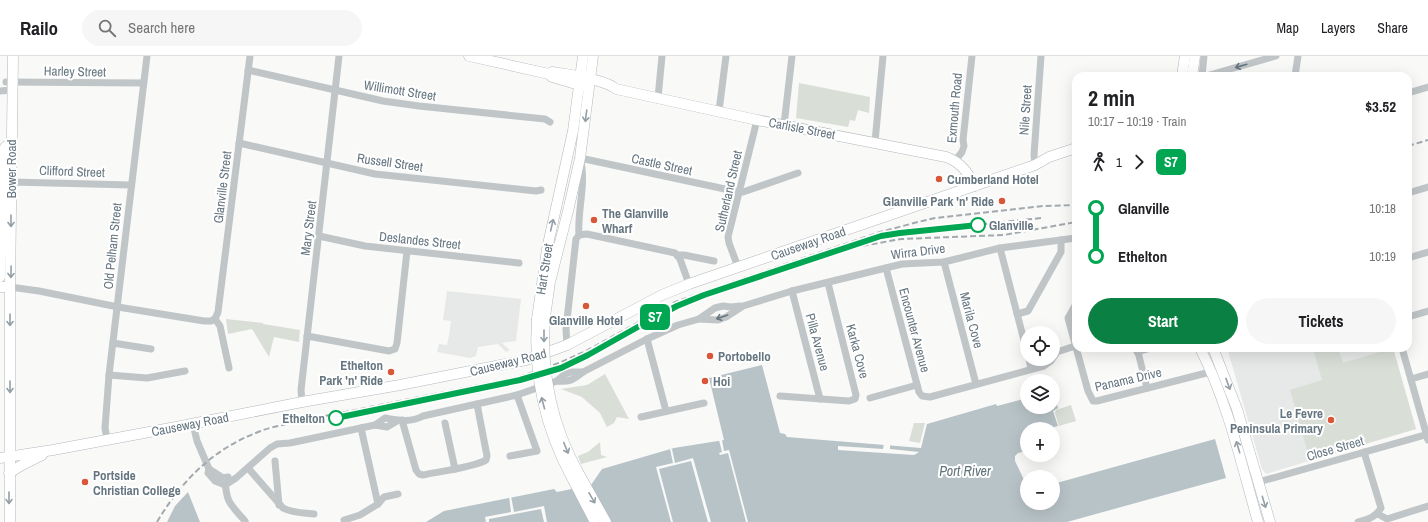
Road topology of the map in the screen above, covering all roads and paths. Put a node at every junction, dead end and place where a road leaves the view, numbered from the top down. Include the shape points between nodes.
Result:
1 (7, 56) edge
2 (13, 56) edge
3 (147, 56) edge
4 (250, 56) edge
5 (339, 56) edge
6 (469, 56) edge
7 (583, 56) edge
8 (593, 56) edge
9 (662, 56) edge
10 (726, 56) edge
11 (792, 56) edge
12 (883, 56) edge
13 (972, 56) edge
14 (1041, 56) edge
15 (1185, 56) edge
16 (1195, 56) edge
17 (1204, 56) edge
18 (1276, 56) edge
19 (1298, 56) edge
20 (248, 70) junction
21 (1183, 72) edge
22 (1199, 72) edge
23 (1200, 72) edge
24 (1208, 72) edge
25 (1296, 72) edge
26 (585, 82) junction
27 (143, 83) junction
28 (8, 87) edge
29 (1428, 87) edge
30 (335, 90) junction
31 (1412, 92) edge
32 (658, 98) junction
33 (719, 111) junction
34 (757, 120) junction
35 (550, 122) dead end
36 (784, 125) junction
37 (239, 142) junction
38 (875, 142) junction
39 (1072, 149) edge
40 (1072, 156) edge
41 (580, 158) junction
42 (955, 160) junction
43 (327, 163) junction
44 (1035, 165) junction
45 (798, 173) dead end
46 (131, 185) junction
47 (5, 186) edge
48 (975, 186) junction
49 (1428, 187) edge
50 (541, 190) dead end
51 (739, 192) junction
52 (1412, 192) edge
53 (579, 235) junction
54 (319, 236) junction
55 (1072, 239) edge
56 (1061, 240) junction
57 (1000, 248) junction
58 (407, 251) junction
59 (1428, 252) edge
60 (677, 255) junction
61 (1412, 257) edge
62 (714, 261) dead end
63 (944, 262) junction
64 (519, 263) dead end
65 (738, 267) junction
66 (886, 268) junction
67 (0, 277) edge
68 (828, 283) junction
69 (689, 284) junction
70 (5, 287) edge
71 (792, 291) junction
72 (743, 306) junction
73 (118, 307) junction
74 (1072, 311) edge
75 (1428, 311) edge
76 (1017, 314) junction
77 (1412, 316) edge
78 (541, 318) junction
79 (215, 319) junction
80 (699, 319) junction
81 (1020, 326) edge
82 (1072, 334) edge
83 (307, 336) junction
84 (647, 339) junction
85 (114, 343) junction
86 (567, 345) junction
87 (1072, 347) edge
88 (151, 349) dead end
89 (1060, 351) edge
90 (1077, 352) edge
91 (1138, 352) edge
92 (1202, 352) edge
93 (1215, 352) edge
94 (1403, 352) edge
95 (1031, 366) edge
96 (1044, 366) edge
97 (229, 368) dead end
98 (1032, 369) junction
99 (1222, 369) junction
100 (185, 371) dead end
101 (1212, 372) junction
102 (1428, 374) edge
103 (109, 376) junction
104 (1411, 379) junction
105 (976, 384) junction
106 (918, 385) junction
107 (1147, 388) junction
108 (517, 395) junction
109 (780, 396) dead end
110 (870, 398) dead end
111 (820, 399) junction
112 (302, 402) junction
113 (704, 403) dead end
114 (477, 404) junction
115 (666, 411) junction
116 (641, 418) dead end
117 (11, 420) junction
118 (401, 420) junction
119 (445, 422) dead end
120 (193, 424) junction
121 (361, 428) junction
122 (1427, 436) edge
123 (107, 439) junction
124 (53, 450) junction
125 (1364, 452) junction
126 (31, 453) junction
127 (510, 456) dead end
128 (5, 457) edge
129 (275, 461) dead end
130 (248, 468) junction
131 (455, 468) junction
132 (9, 473) junction
133 (575, 476) junction
134 (225, 482) junction
135 (1258, 482) junction
136 (1248, 485) junction
137 (398, 494) dead end
138 (378, 504) junction
139 (279, 505) junction
140 (1428, 506) edge
141 (314, 514) dead end
142 (1378, 514) junction
143 (344, 520) dead end
144 (244, 521) dead end
145 (10, 522) edge
146 (595, 522) edge
147 (606, 522) edge
148 (1258, 522) edge
149 (1270, 522) edge
150 (1358, 522) edge

1 - 28 main road, Bower Road
2 - 28 main road, Bower Road
3 - 27 street, Old Pelham Street
4 - 20 street, Glanville Street
5 - 30 street, Mary Street
6 - 26 main road, Carlisle Street via 549,74 552,78
7 - 26 main road, Hart Street
8 - 26 main road, Hart Street
9 - 32 street
10 - 33 street
11 - 36 street
12 - 38 street
13 - 42 street, Exmouth Road via 964,146
14 - 44 street, Nile Street
15 - 21 main road
16 - 22 main road
17 - 23 street
18 -> 24 street
19 - 25 street
20 - 30 street, Willimott Street
20 - 37 street, Glanville Street
26 - 32 main road, Carlisle Street via 610,92 616,89
26 -> 41 main road, Hart Street
78 -> 26 main road, Hart Street via 547,249
27 - 28 street, Harley Street
27 - 46 street, Old Pelham Street
28 - 47 main road, Bower Road
29 - 31 street
30 - 35 street, Willimott Street via 383,101 545,119
30 - 43 street, Mary Street
32 - 33 main road, Carlisle Street
33 - 34 main road, Carlisle Street
34 - 36 main road, Carlisle Street
34 - 51 street, Sutherland Street
36 - 38 main road, Carlisle Street
37 - 43 street, Russell Street
37 - 79 street, Glanville Street via 218,312
38 - 42 main road, Carlisle Street
39 - 44 main road, Causeway Road
40 - 44 main road, Causeway Road
41 - 51 street, Castle Street
41 - 53 street, Hart Street via 583,168
41 - 78 main road, Hart Street
42 - 48 main road via 967,172
43 - 50 street, Russell Street via 375,174
43 - 54 street, Mary Street
44 - 48 main road, Causeway Road
45 - 51 street
46 - 47 street, Clifford Street
46 - 73 street, Old Pelham Street
47 - 67 main road, Bower Road
47 -> 70 main road, Bower Road
48 - 65 main road, Causeway Road
49 - 52 street
51 - 65 street, Sutherland Street via 728,240
53 - 60 street via 587,234
53 - 86 street, Hart Street via 576,239 566,328
54 - 58 street, Deslandes Street via 365,246
54 - 83 street, Mary Street
55 - 56 street, Wirra Drive
56 - 57 street, Wirra Drive
56 - 76 street via 1061,252 1028,311
57 - 63 street, Wirra Drive
57 - 76 street
58 - 64 street, Deslandes Street
58 - 83 street via 397,343 393,350
59 - 61 street
60 - 62 street
60 - 69 street
63 - 66 street, Wirra Drive via 902,264
63 - 105 street, Marila Cove
65 - 69 main road, Causeway Road
66 - 68 street, Wirra Drive
66 - 106 street, Encounter Avenue
68 - 71 street, Wirra Drive
68 - 111 street, Karka Cove via 856,395 855,399 849,400
69 - 86 main road, Causeway Road via 662,295
70 - 73 street
70 -> 117 main road, Bower Road
71 - 72 street, Wirra Drive
71 - 111 street, Pilla Avenue
72 - 80 street, Wirra Drive via 715,308
72 -> 80 street, Wirra Drive via 718,320
73 - 79 street via 204,321
73 - 85 street, Old Pelham Street
74 - 82 street, Panama Drive via 1068,318
75 - 77 street
76 - 81 street
78 - 133 main road, Hart Street, bridge via 549,394
79 - 97 street via 220,326
80 - 84 street, Wirra Drive
83 - 112 street, Mary Street
84 - 108 street, Wirra Drive via 583,372 565,374 557,381
84 - 115 street
85 - 88 street
85 - 103 street, Old Pelham Street
86 - 112 main road, Causeway Road via 526,360
87 - 89 street
90 - 107 street, Panama Drive via 1093,401
91 - 107 street
92 - 101 main road
93 - 99 main road
94 - 104 street
95 - 98 street
96 - 98 street
98 - 105 street
99 - 101 street, Panama Drive
99 -> 135 main road via 1237,409
100 - 103 street via 147,378
101 - 107 street, Panama Drive
136 -> 101 main road via 1223,399
102 - 104 street
103 - 123 street, Old Pelham Street via 105,428
104 - 122 street
105 - 106 street, Encounter Avenue via 925,397 919,392
106 - 110 street
108 - 114 street, Wirra Drive
108 - 127 street via 537,451
109 - 111 street, Karka Cove
112 - 120 main road, Causeway Road
113 - 115 street
114 - 118 street, Wirra Drive
114 - 131 street via 486,460
115 - 116 street
117 - 126 main road via 16,445
117 - 128 main road, Bower Road
118 - 121 street, Wirra Drive via 385,418 375,425
118 - 131 street via 419,474
119 - 131 street
120 - 123 main road, Causeway Road
120 - 134 street via 198,446 209,469 208,473 215,481
121 - 130 street, Wirra Drive via 277,444
121 - 138 street
122 - 125 street, Close Street
123 - 124 main road, Causeway Road
124 - 126 main road, Causeway Road
124 - 132 main road
125 - 135 street, Close Street
125 - 142 street via 1381,508
126 - 128 main road, Causeway Road
128 - 132 main road, Bower Road
129 - 139 street
130 - 134 street, Wirra Drive via 229,484
130 - 139 street
132 -> 145 main road, Bower Road
133 - 146 main road
133 -> 147 main road
134 - 144 street via 229,504
135 - 136 street, Close Street
135 -> 149 main road
136 - 148 main road
137 - 138 street via 384,497
138 - 143 street via 360,515
139 - 141 street via 288,510
140 - 142 street via 1387,519
142 - 150 street

